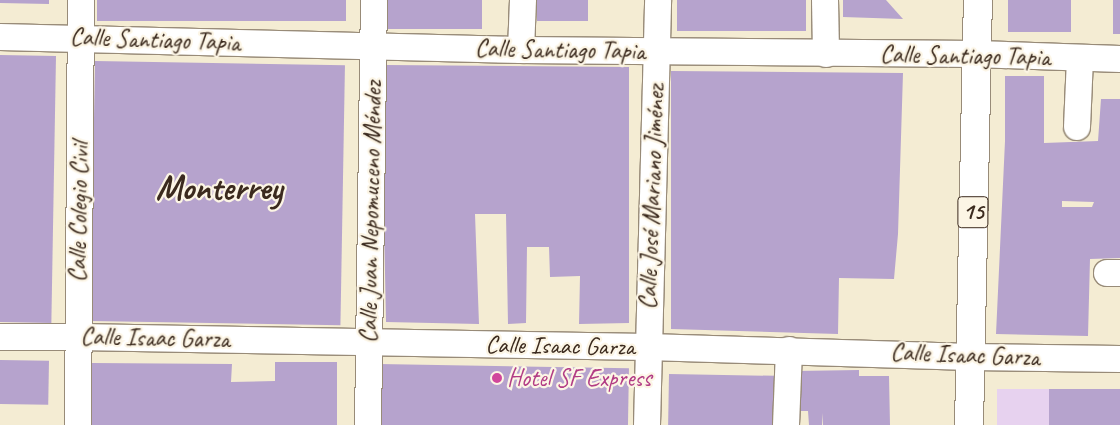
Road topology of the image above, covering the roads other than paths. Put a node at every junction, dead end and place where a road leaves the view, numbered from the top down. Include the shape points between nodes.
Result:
1 (81, 0) edge
2 (374, 0) edge
3 (523, 0) edge
4 (658, 0) edge
5 (825, 0) edge
6 (978, 0) edge
7 (0, 37) edge
8 (81, 37) junction
9 (373, 47) junction
10 (521, 50) junction
11 (656, 52) junction
12 (826, 54) junction
13 (976, 54) junction
14 (1080, 58) junction
15 (1120, 59) edge
16 (1077, 127) dead end
17 (78, 336) junction
18 (0, 337) edge
19 (369, 343) junction
20 (648, 347) junction
21 (789, 350) junction
22 (970, 357) junction
23 (1120, 358) edge
24 (78, 425) edge
25 (368, 425) edge
26 (647, 425) edge
27 (786, 425) edge
28 (969, 425) edge

1 - 8 street, Calle Colegio Civil
2 - 9 street, Calle Juan Nepomuceno Méndez
3 - 10 street
4 - 11 street, Calle José Mariano Jiménez
5 - 12 street
6 - 13 highway, 15
7 - 8 street, Calle Santiago Tapia
8 - 9 street, Calle Santiago Tapia
8 - 17 street, Calle Colegio Civil
9 - 10 street, Calle Santiago Tapia
9 - 19 street, Calle Juan Nepomuceno Méndez
10 - 11 street, Calle Santiago Tapia
11 - 12 street, Calle Santiago Tapia
11 - 20 street, Calle José Mariano Jiménez
12 - 13 street, Calle Santiago Tapia
13 - 14 street, Calle Santiago Tapia
13 - 22 highway, 15
14 - 15 street, Calle Santiago Tapia
14 - 16 street
17 - 18 street, Calle Isaac Garza
17 - 19 street, Calle Isaac Garza
17 - 24 street, Calle Colegio Civil
19 - 20 street, Calle Isaac Garza
19 - 25 street, Calle Juan Nepomuceno Méndez
20 - 21 street, Calle Isaac Garza
20 - 26 street, Calle José Mariano Jiménez
21 - 22 street, Calle Isaac Garza
21 - 27 street
22 - 23 street, Calle Isaac Garza
22 - 28 highway, 15

